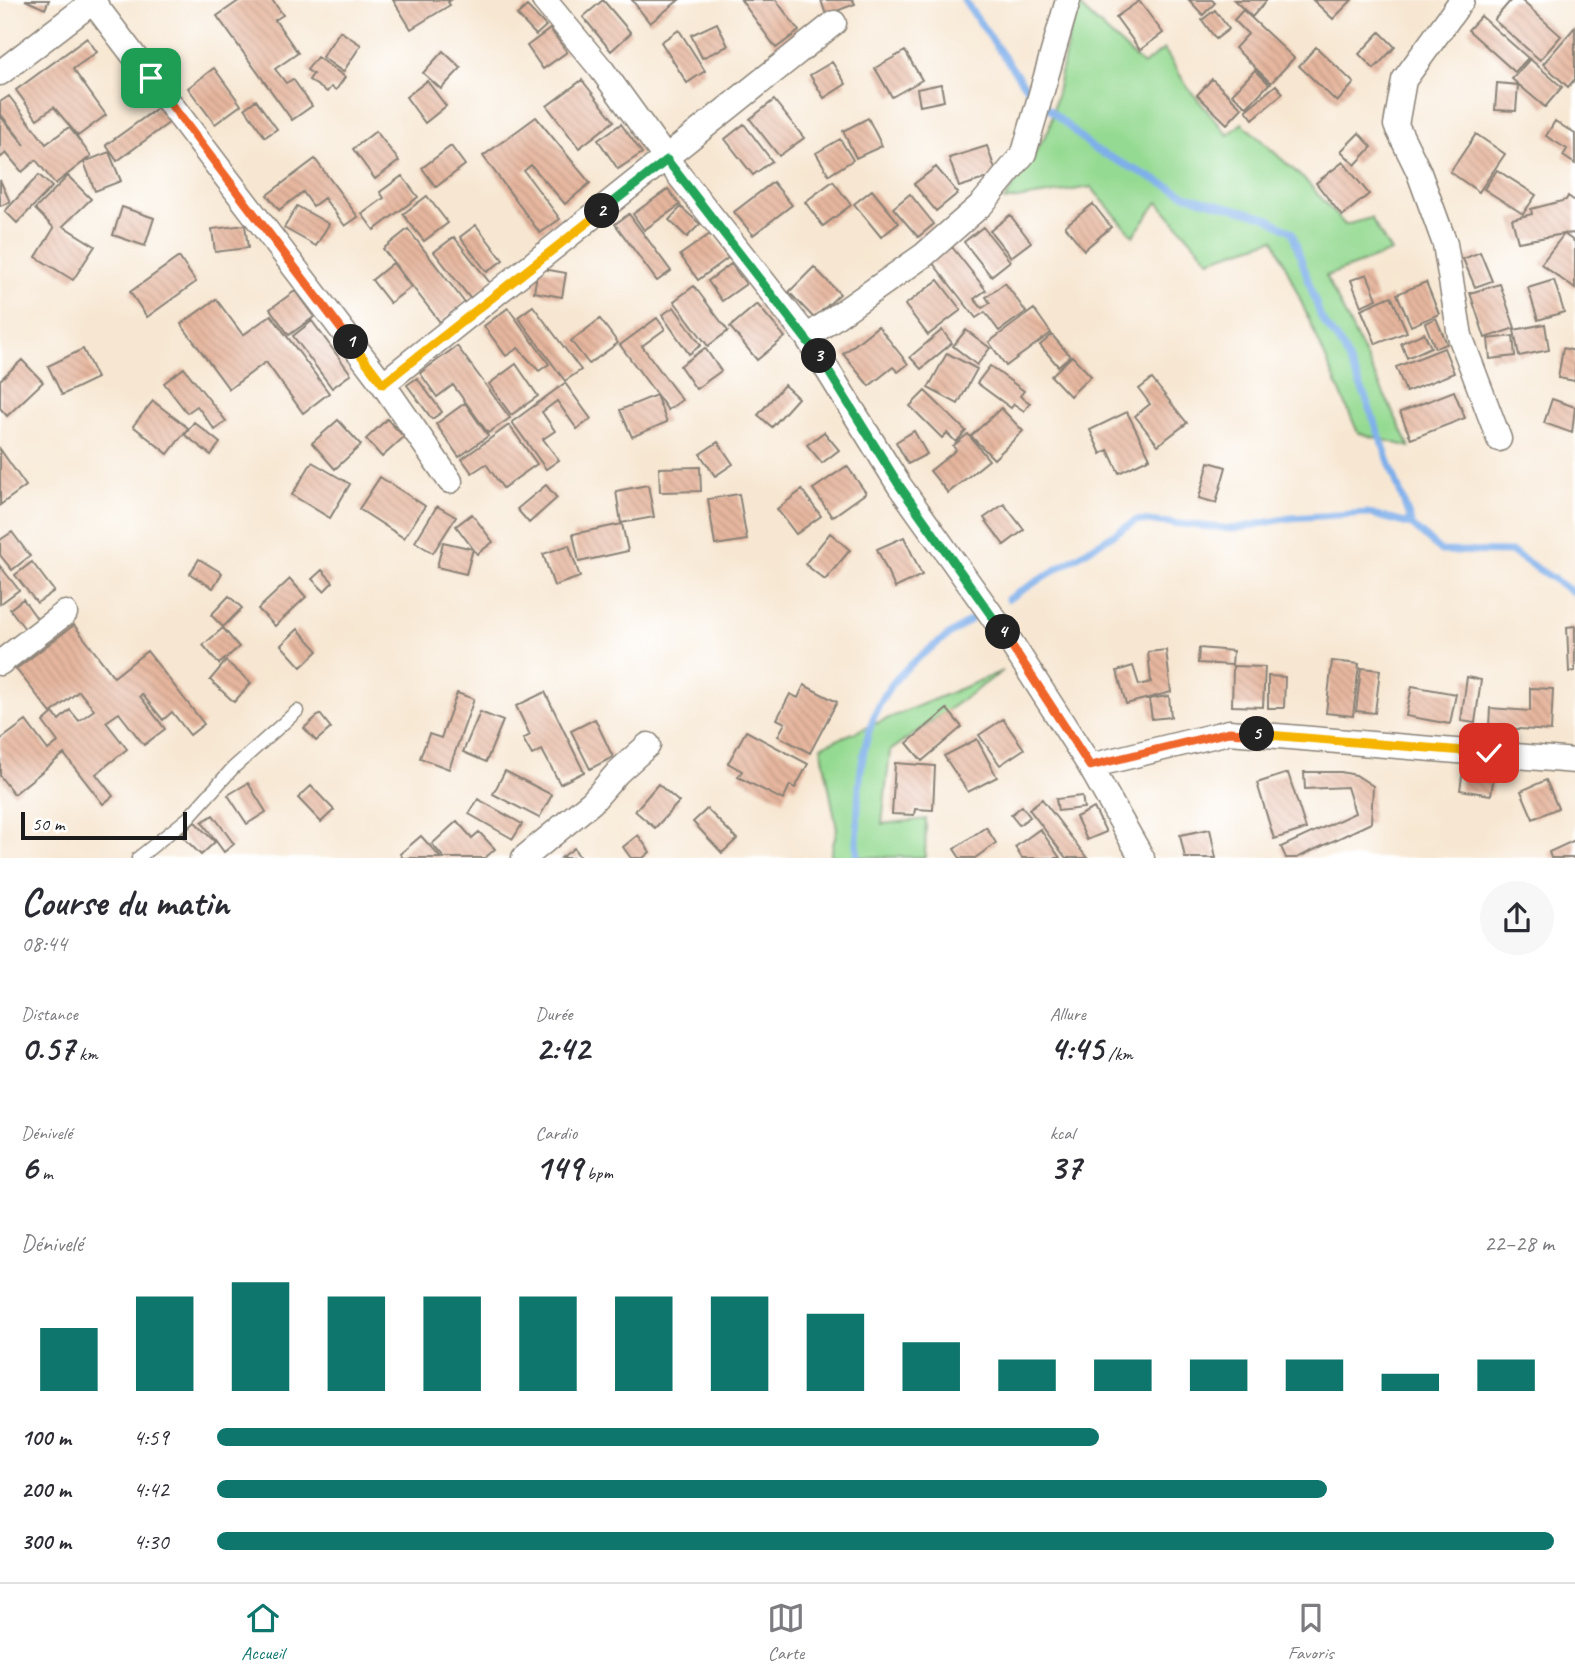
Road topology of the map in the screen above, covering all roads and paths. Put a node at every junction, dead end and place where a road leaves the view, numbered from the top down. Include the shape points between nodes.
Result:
1 (544, 0) edge
2 (1068, 0) edge
3 (1462, 0) edge
4 (94, 1) edge
5 (834, 23) dead end
6 (0, 73) edge
7 (667, 160) junction
8 (807, 337) junction
9 (383, 384) junction
10 (1499, 439) dead end
11 (450, 481) dead end
12 (65, 613) dead end
13 (0, 663) edge
14 (298, 711) dead end
15 (648, 745) dead end
16 (1575, 761) edge
17 (1090, 766) junction
18 (138, 858) edge
19 (524, 858) edge
20 (1142, 858) edge

1 - 7 street
2 - 8 street via 1024,153 982,204 923,255
3 - 10 street via 1404,80 1396,125 1445,244 1460,335
4 - 6 street
4 - 9 street
5 - 7 street
7 - 8 street
7 - 9 street
8 - 17 street via 899,485 1010,641
9 - 11 street
12 - 13 street
14 - 18 lane via 233,768 188,818
15 - 19 street via 592,802
16 - 17 street via 1229,732
17 - 20 street

